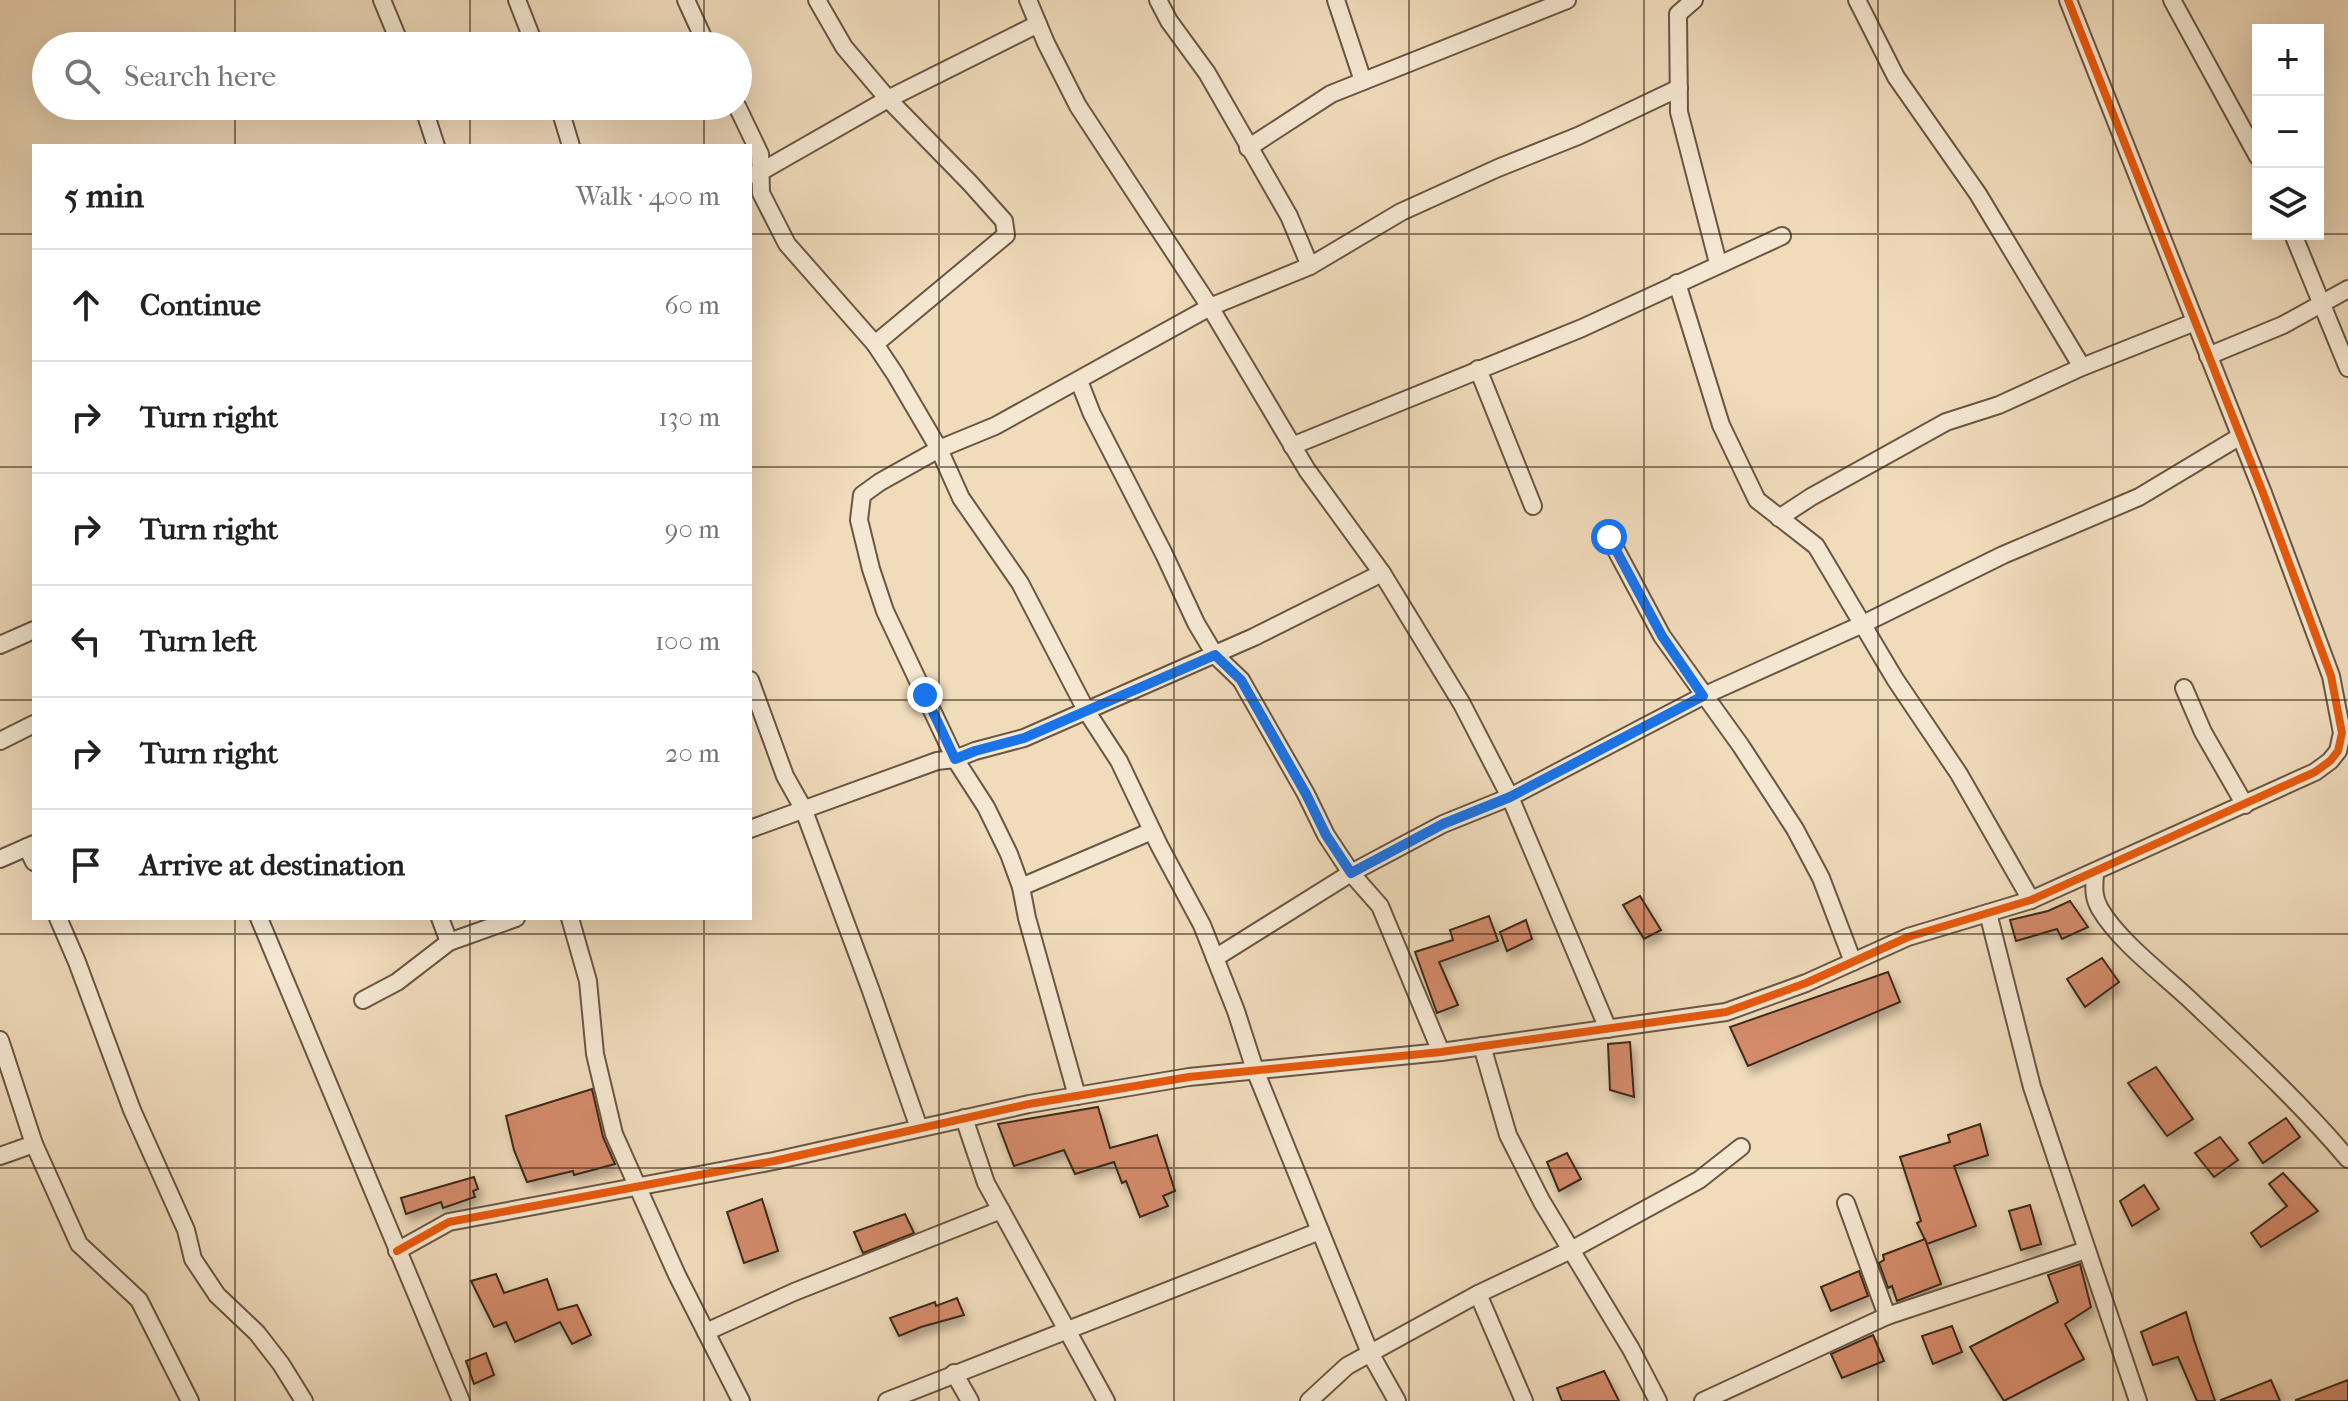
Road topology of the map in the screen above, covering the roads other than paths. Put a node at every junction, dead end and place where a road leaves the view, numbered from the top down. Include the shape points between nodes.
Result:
1 (382, 0) edge
2 (517, 0) edge
3 (686, 0) edge
4 (817, 0) edge
5 (1028, 0) edge
6 (1158, 0) edge
7 (1336, 0) edge
8 (1567, 0) edge
9 (1694, 0) edge
10 (1857, 0) edge
11 (2068, 0) edge
12 (2172, 0) edge
13 (1549, 3) edge
14 (1676, 7) edge
15 (1038, 24) junction
16 (395, 32) edge
17 (530, 32) edge
18 (701, 32) edge
19 (1363, 81) junction
20 (1679, 88) junction
21 (888, 99) junction
22 (428, 120) edge
23 (563, 120) edge
24 (744, 120) edge
25 (435, 144) edge
26 (570, 144) edge
27 (2252, 146) edge
28 (1248, 148) junction
29 (755, 175) edge
30 (1782, 236) dead end
31 (2295, 240) edge
32 (1718, 263) junction
33 (1310, 266) junction
34 (1677, 283) junction
35 (2348, 289) edge
36 (2321, 303) junction
37 (1210, 307) junction
38 (2195, 322) junction
39 (875, 344) junction
40 (2208, 356) junction
41 (2082, 367) junction
42 (2348, 368) edge
43 (1478, 369) junction
44 (1079, 381) junction
45 (2239, 437) junction
46 (1292, 446) junction
47 (939, 449) junction
48 (1533, 506) dead end
49 (1779, 518) junction
50 (1609, 537) dead end
51 (1382, 573) junction
52 (1863, 624) junction
53 (32, 631) edge
54 (0, 645) edge
55 (1215, 655) junction
56 (752, 685) edge
57 (2184, 688) dead end
58 (1703, 696) junction
59 (2342, 696) edge
60 (1087, 712) junction
61 (32, 725) edge
62 (0, 741) edge
63 (2338, 751) junction
64 (955, 759) junction
65 (2348, 767) edge
66 (1510, 797) junction
67 (2245, 805) junction
68 (803, 808) junction
69 (752, 828) edge
70 (1152, 831) junction
71 (32, 851) edge
72 (0, 859) edge
73 (1351, 873) junction
74 (2095, 874) junction
75 (1021, 887) junction
76 (2031, 900) junction
77 (1988, 913) junction
78 (59, 920) edge
79 (260, 920) edge
80 (441, 920) edge
81 (510, 920) edge
82 (571, 920) edge
83 (449, 942) junction
84 (1215, 958) junction
85 (1853, 962) junction
86 (363, 1000) dead end
87 (1608, 1029) junction
88 (0, 1040) edge
89 (1482, 1046) junction
90 (1441, 1052) junction
91 (1255, 1070) junction
92 (1077, 1096) junction
93 (964, 1118) junction
94 (919, 1128) junction
95 (34, 1144) junction
96 (1741, 1147) dead end
97 (0, 1156) edge
98 (2348, 1159) edge
99 (637, 1187) junction
100 (1846, 1203) dead end
101 (1001, 1210) junction
102 (1320, 1231) junction
103 (1571, 1250) junction
104 (2086, 1250) junction
105 (397, 1251) junction
106 (1478, 1294) junction
107 (1887, 1316) junction
108 (1068, 1329) junction
109 (706, 1332) junction
110 (1370, 1353) junction
111 (954, 1373) junction
112 (190, 1401) edge
113 (304, 1401) edge
114 (461, 1401) edge
115 (741, 1401) edge
116 (887, 1401) edge
117 (970, 1401) edge
118 (1106, 1401) edge
119 (1309, 1401) edge
120 (1397, 1401) edge
121 (1524, 1401) edge
122 (1658, 1401) edge
123 (1703, 1401) edge
124 (2138, 1401) edge

1 - 16 street
2 - 17 street
3 - 18 street
4 - 21 street via 844,47
5 - 15 street
6 - 28 street
7 - 19 street
8 - 13 street
9 - 14 street
10 - 41 street via 1896,77 1978,194
11 - 38 street
12 - 27 street
13 - 19 street
14 - 20 street
15 - 21 street
15 - 37 street via 1078,106
19 - 28 street via 1331,94
20 - 32 street via 1679,112
20 - 33 street via 1401,212
21 - 29 street
21 - 39 street via 979,192 1004,221 1006,235
22 - 25 street
23 - 26 street
24 - 29 street via 760,154
28 - 33 street via 1289,216
29 - 39 street via 787,244
30 - 32 street
31 - 36 street
32 - 34 street
33 - 37 street
34 - 43 street
34 - 49 street via 1721,425 1757,500
35 - 36 street
36 - 40 street
36 - 42 street
37 - 44 street
37 - 46 street
38 - 40 street
38 - 41 street
39 - 47 street
40 - 45 street
41 - 49 street via 1999,405 1946,422
43 - 46 street
43 - 48 street
44 - 47 street
44 - 55 street
45 - 52 street via 2139,497 2003,555
45 - 59 street
46 - 51 street
47 - 60 street via 961,498 1020,583
47 - 64 street via 862,495 859,520 885,611
49 - 52 street via 1816,546
50 - 58 street via 1662,636
51 - 55 street
51 - 66 street via 1462,704
52 - 58 street
52 - 76 street via 1959,774
53 - 54 street
55 - 60 street
55 - 73 street via 1241,680
56 - 68 street via 785,776
57 - 67 street
58 - 66 street
58 - 85 street via 1795,829 1821,878
59 - 63 street
60 - 64 street
60 - 70 street via 1119,761
61 - 62 street
63 - 65 street
63 - 67 street via 2315,772
64 - 68 street
64 - 75 street via 986,807
66 - 73 street via 1443,824
66 - 87 street
67 - 74 street
68 - 69 street
68 - 94 street
70 - 75 street
70 - 84 street
71 - 72 street
73 - 84 street
73 - 90 street via 1380,906
74 - 76 street
74 - 98 street via 2093,896 2125,938
75 - 92 street
76 - 77 street
77 - 85 street via 1908,937
77 - 104 street via 2032,1087
78 - 113 street via 132,1110 186,1230 193,1259 217,1295 257,1333
79 - 105 street
80 - 83 street
81 - 83 street
82 - 99 street via 588,981 595,1054 614,1134
83 - 86 street via 397,982
84 - 91 street
85 - 87 street via 1726,1012
87 - 89 street
88 - 95 street
89 - 90 street
89 - 103 street via 1508,1135
90 - 91 street
91 - 92 street
91 - 102 street
92 - 93 street
93 - 94 street
93 - 101 street
94 - 99 street
95 - 97 street
95 - 112 street via 79,1244 139,1300
96 - 103 street via 1699,1180
99 - 105 street via 449,1222
99 - 109 street
100 - 107 street
101 - 108 street
101 - 109 street
102 - 108 street
102 - 110 street
103 - 106 street
103 - 122 street
104 - 107 street
104 - 124 street
105 - 114 street
106 - 110 street
106 - 121 street
107 - 123 street
108 - 111 street
108 - 118 street
109 - 115 street
110 - 119 street via 1347,1366
110 - 120 street
111 - 116 street
111 - 117 street

